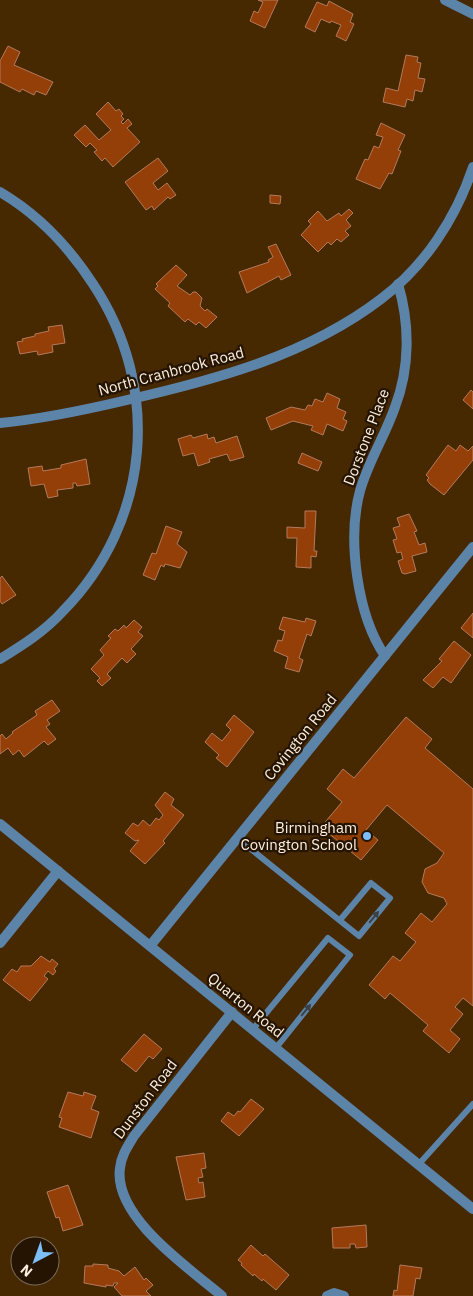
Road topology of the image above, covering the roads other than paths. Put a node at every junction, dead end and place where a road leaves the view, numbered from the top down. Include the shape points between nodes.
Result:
1 (446, 0) edge
2 (473, 14) edge
3 (473, 167) edge
4 (0, 192) edge
5 (398, 284) junction
6 (138, 398) junction
7 (0, 423) edge
8 (473, 547) edge
9 (385, 656) junction
10 (0, 659) edge
11 (0, 824) edge
12 (237, 838) junction
13 (58, 871) junction
14 (340, 920) junction
15 (0, 943) edge
16 (150, 946) junction
17 (232, 1012) junction
18 (253, 1029) junction
19 (276, 1048) junction
20 (473, 1104) edge
21 (418, 1164) junction
22 (473, 1209) edge
23 (222, 1296) edge
24 (327, 1296) edge
25 (344, 1296) edge

1 - 2 street
3 - 5 street, North Cranbrook Road via 451,218 418,264
4 - 6 street via 44,224 80,264 100,294 118,331
5 - 6 street, North Cranbrook Road via 358,315 288,351 221,376
5 - 9 street, Dorstone Place via 405,311 406,366 395,408 359,493 355,528 356,566 365,610 372,634
6 - 7 street, North Cranbrook Road
6 - 10 street via 140,429 132,485 106,552 85,586 63,612 33,638
8 - 9 street, Covington Road
9 - 12 street, Covington Road
11 - 13 street, Quarton Road
12 - 14 lane
12 - 16 street, Covington Road
13 - 15 street
13 - 16 street, Quarton Road
14 -> 14 lane via 359,936 390,898 371,882
16 - 17 street, Quarton Road
17 - 18 street, Quarton Road
17 - 23 street, Dunston Road via 141,1125 126,1149 119,1176 126,1200 139,1221
18 - 19 street, Quarton Road
19 -> 18 lane via 350,955 328,938
19 - 21 street, Quarton Road
20 - 21 lane
21 - 22 street, Quarton Road
24 - 25 street via 334,1293

